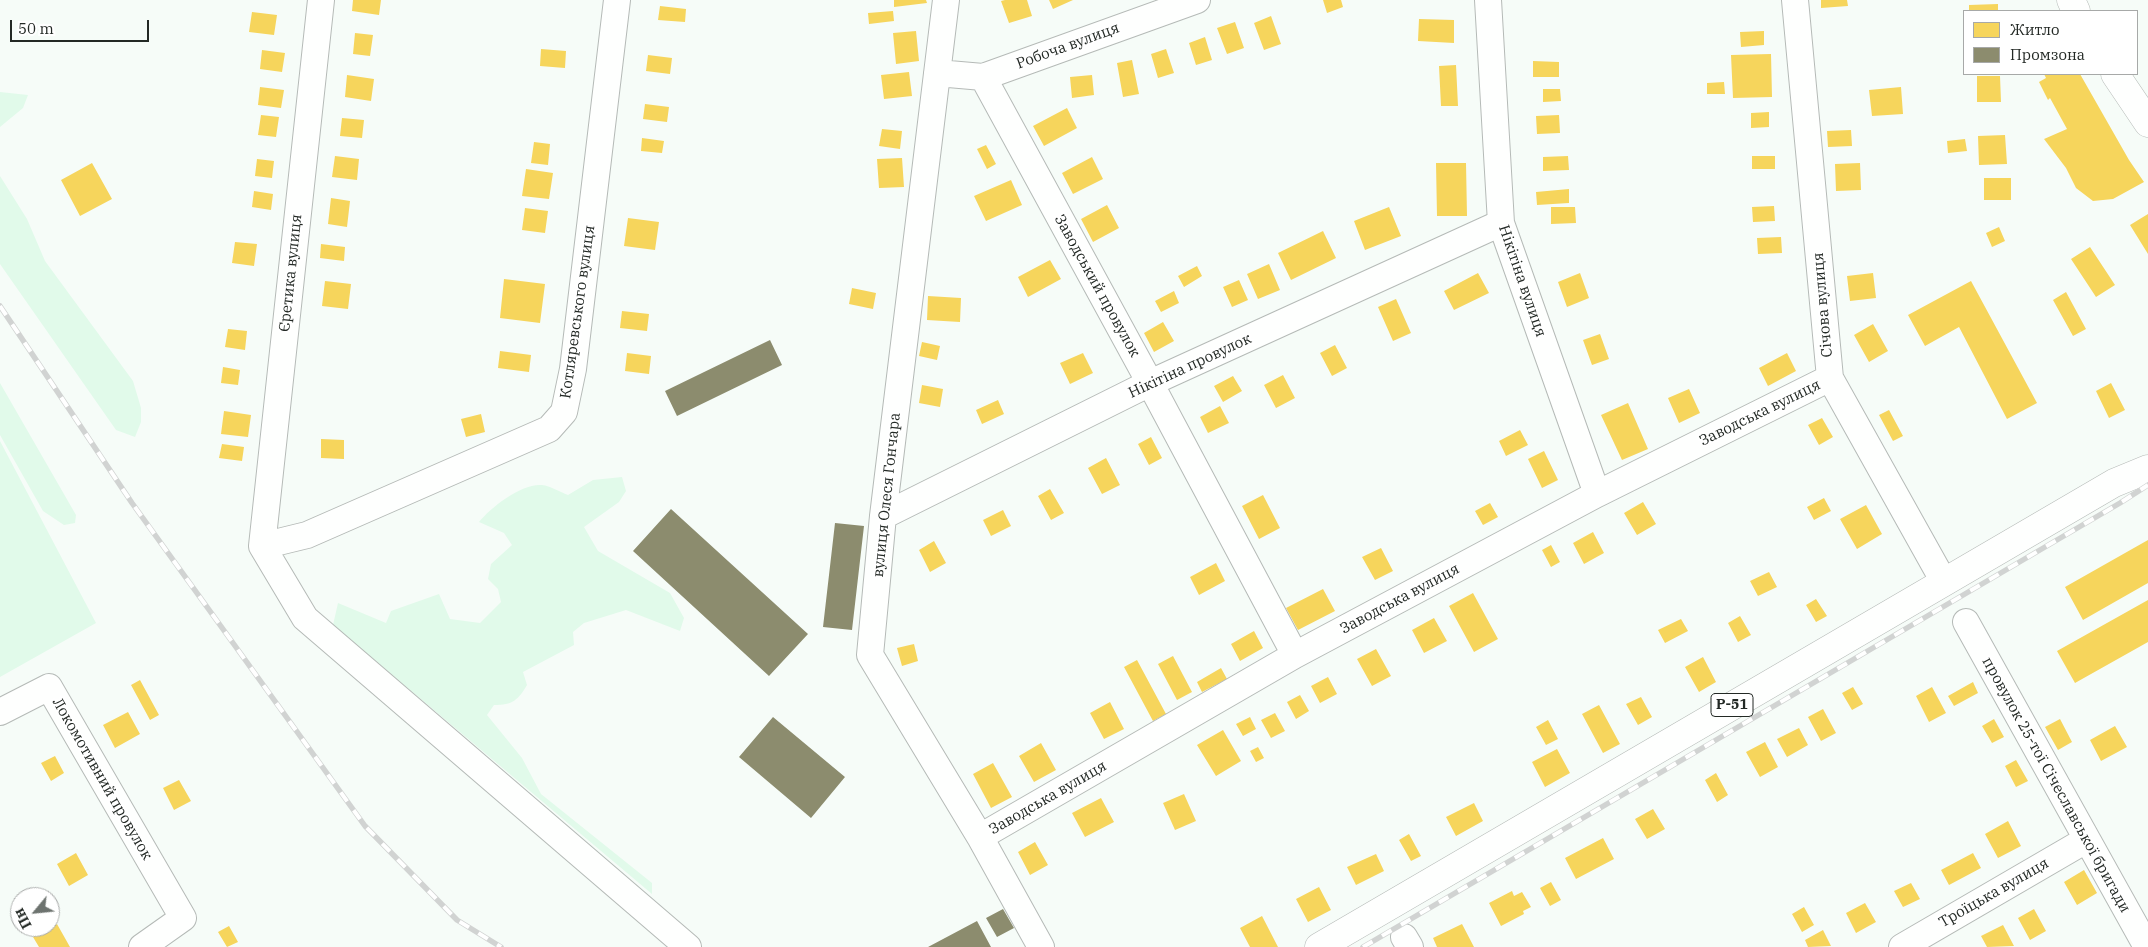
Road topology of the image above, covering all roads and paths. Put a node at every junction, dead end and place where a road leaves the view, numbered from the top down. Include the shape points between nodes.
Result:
1 (321, 0) edge
2 (617, 0) edge
3 (946, 0) edge
4 (1197, 0) edge
5 (1488, 0) edge
6 (1795, 0) edge
7 (937, 72) junction
8 (2116, 75) edge
9 (983, 77) junction
10 (2148, 123) edge
11 (1501, 223) junction
12 (1830, 378) junction
13 (1150, 383) junction
14 (2148, 469) edge
15 (1598, 494) junction
16 (883, 516) junction
17 (262, 546) junction
18 (1944, 582) junction
19 (1966, 622) dead end
20 (1295, 655) junction
21 (0, 712) edge
22 (980, 837) junction
23 (2086, 840) junction
24 (142, 947) edge
25 (688, 947) edge
26 (1041, 947) edge
27 (1319, 947) edge
28 (1902, 947) edge
29 (2147, 947) edge

1 - 17 street, Єретика вулиця
2 - 17 street, Котляревського вулиця via 574,369 564,412 549,429 307,535
3 - 7 street, вулиця Олеся Гончара
4 - 9 street, Робоча вулиця
5 - 11 street, Нікітіна вулиця
6 - 12 street, Січова вулиця
7 - 9 street, Робоча вулиця
7 - 16 street, вулиця Олеся Гончара
8 - 10 main road
9 - 13 street, Заводський провулок
11 - 13 street, Нікітіна провулок
11 - 15 street, Нікітіна вулиця
12 - 15 street, Заводська вулиця
12 - 18 street, Січова вулиця
13 - 16 street, Нікітіна провулок
13 - 20 street, Заводський провулок
14 - 18 main road, Р-51 via 2114,483
15 - 20 street, Заводська вулиця
16 - 22 street, вулиця Олеся Гончара via 870,655
17 - 25 street via 305,618
18 - 27 main road, Р-51
19 - 23 street, провулок 25-тої Січеславської бригади
20 - 22 street, Заводська вулиця
21 - 24 street, Локомотивний провулок via 49,687 183,918
22 - 26 street, вулиця Олеся Гончара
23 - 28 street, Троїцька вулиця
23 - 29 street, провулок 25-тої Січеславської бригади

